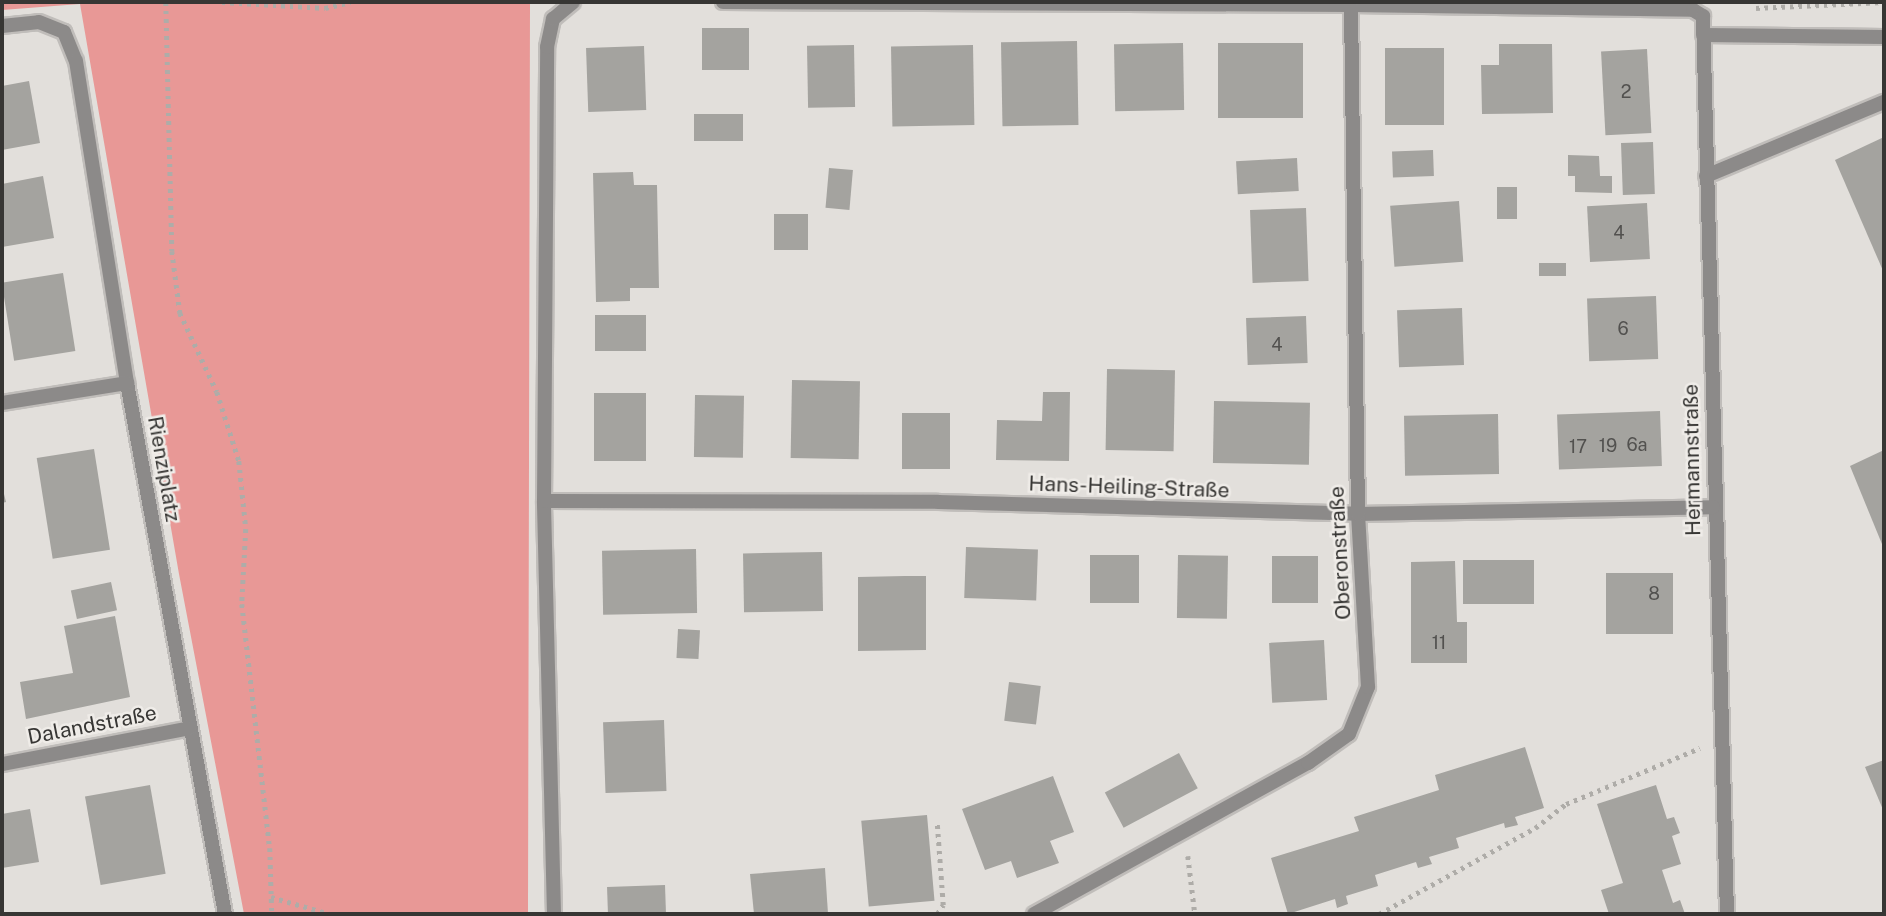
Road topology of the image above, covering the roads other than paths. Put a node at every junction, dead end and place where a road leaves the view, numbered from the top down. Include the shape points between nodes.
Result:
1 (573, 2) edge
2 (723, 2) edge
3 (1351, 5) junction
4 (2, 26) edge
5 (1703, 35) junction
6 (1884, 37) edge
7 (1884, 102) edge
8 (1706, 176) junction
9 (127, 383) junction
10 (2, 403) edge
11 (544, 501) junction
12 (1713, 507) junction
13 (1358, 514) junction
14 (190, 728) junction
15 (2, 764) edge
16 (225, 914) edge
17 (554, 914) edge
18 (1034, 914) edge
19 (1727, 914) edge

1 - 11 street via 552,19 547,47
2 - 3 street
3 - 5 street, Hermannstraße via 1693,10 1703,16
3 - 13 street, Oberonstraße
4 - 9 street, Rienziplatz via 39,22 64,32 76,61
5 - 6 street
5 - 8 street, Hermannstraße
7 - 8 street
8 - 12 street, Hermannstraße
9 - 10 street
9 - 14 street, Rienziplatz
11 - 13 street, Hans-Heiling-Straße via 938,502
11 - 17 street
12 - 13 street, Hans-Heiling-Straße
12 - 19 street, Hermannstraße
13 - 18 street, Oberonstraße via 1368,687 1349,734 1308,763
14 - 15 street, Dalandstraße
14 - 16 street, Rienziplatz

